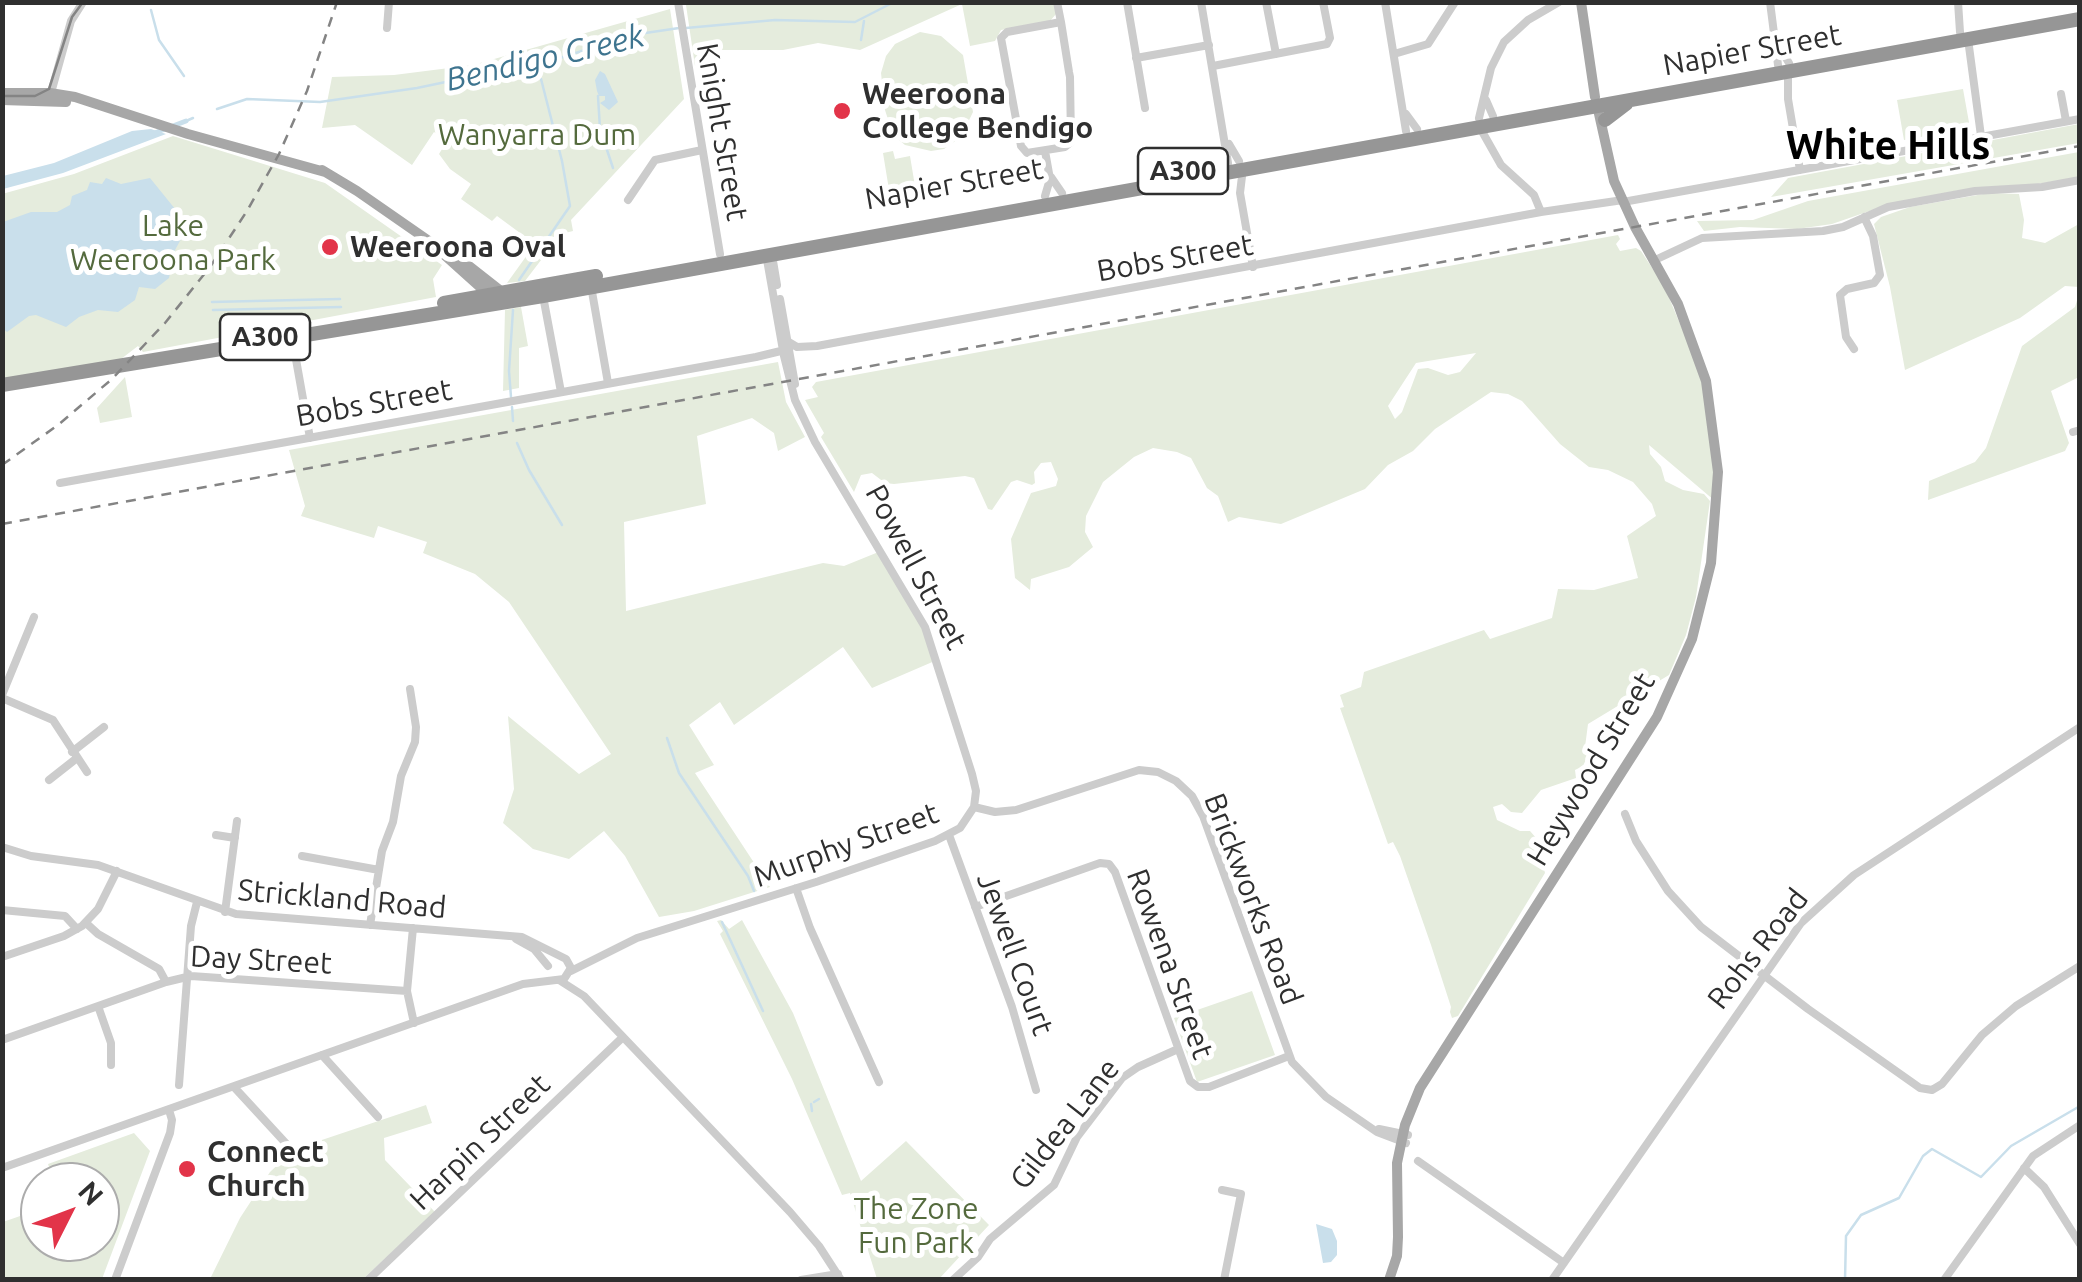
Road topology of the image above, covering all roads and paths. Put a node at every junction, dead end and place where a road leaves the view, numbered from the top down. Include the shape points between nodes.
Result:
1 (389, 2) edge
2 (678, 2) edge
3 (1057, 2) edge
4 (1127, 2) edge
5 (1201, 2) edge
6 (1266, 2) edge
7 (1324, 2) edge
8 (1385, 2) edge
9 (1455, 2) edge
10 (1581, 2) edge
11 (1958, 2) edge
12 (1770, 3) edge
13 (1553, 4) edge
14 (76, 5) edge
15 (2080, 11) edge
16 (2080, 19) edge
17 (1061, 22) junction
18 (388, 28) dead end
19 (1965, 39) junction
20 (1209, 45) junction
21 (1932, 46) junction
22 (1874, 47) junction
23 (1276, 54) junction
24 (1394, 54) junction
25 (1136, 58) junction
26 (1213, 66) junction
27 (1782, 68) junction
28 (2061, 94) dead end
29 (2, 96) edge
30 (51, 96) junction
31 (1600, 104) junction
32 (1145, 108) dead end
33 (2080, 118) edge
34 (2066, 121) junction
35 (1481, 122) junction
36 (1411, 130) junction
37 (1981, 136) junction
38 (702, 150) junction
39 (1046, 151) junction
40 (1262, 156) junction
41 (1310, 156) junction
42 (1234, 166) junction
43 (1800, 170) junction
44 (1050, 173) junction
45 (2080, 180) edge
46 (1053, 197) junction
47 (1622, 199) junction
48 (628, 200) dead end
49 (1541, 212) junction
50 (1864, 217) junction
51 (768, 250) junction
52 (720, 254) junction
53 (1655, 260) junction
54 (1253, 267) junction
55 (631, 274) junction
56 (592, 286) junction
57 (495, 294) junction
58 (543, 296) junction
59 (292, 334) junction
60 (1854, 349) dead end
61 (786, 350) junction
62 (608, 384) junction
63 (2, 387) edge
64 (561, 392) junction
65 (310, 438) junction
66 (60, 483) dead end
67 (34, 617) dead end
68 (410, 689) dead end
69 (2, 697) edge
70 (105, 727) dead end
71 (2080, 727) edge
72 (74, 755) junction
73 (1158, 772) joint
74 (88, 774) dead end
75 (49, 780) dead end
76 (974, 807) junction
77 (1625, 814) dead end
78 (237, 821) dead end
79 (216, 835) dead end
80 (949, 835) junction
81 (235, 838) junction
82 (2, 847) edge
83 (302, 856) dead end
84 (379, 870) junction
85 (117, 871) junction
86 (796, 888) junction
87 (197, 902) junction
88 (975, 907) junction
89 (2, 910) edge
90 (226, 912) junction
91 (370, 925) junction
92 (82, 926) junction
93 (413, 928) junction
94 (507, 936) junction
95 (599, 954) junction
96 (2, 957) edge
97 (563, 957) junction
98 (2080, 966) edge
99 (548, 967) junction
100 (571, 971) junction
101 (1762, 975) junction
102 (187, 976) junction
103 (558, 980) junction
104 (166, 982) junction
105 (523, 984) junction
106 (407, 991) junction
107 (584, 996) junction
108 (98, 1006) junction
109 (414, 1023) junction
110 (623, 1038) junction
111 (2, 1040) edge
112 (1178, 1049) junction
113 (322, 1056) junction
114 (1289, 1056) junction
115 (111, 1065) dead end
116 (879, 1082) dead end
117 (178, 1084) dead end
118 (234, 1087) junction
119 (1036, 1090) dead end
120 (169, 1110) junction
121 (378, 1117) dead end
122 (2080, 1125) edge
123 (1405, 1139) junction
124 (292, 1150) dead end
125 (1418, 1161) dead end
126 (2, 1168) edge
127 (2024, 1168) junction
128 (1222, 1190) dead end
129 (2080, 1244) edge
130 (1564, 1262) junction
131 (832, 1264) junction
132 (840, 1276) edge
133 (804, 1279) edge
134 (115, 1280) edge
135 (368, 1280) edge
136 (953, 1280) edge
137 (1224, 1280) edge
138 (1386, 1280) edge
139 (1552, 1280) edge
140 (1944, 1280) edge

1 - 18 street
2 - 38 street, Knight Street
3 - 17 street
4 - 25 street
5 - 20 street
6 - 23 street
7 - 23 street via 1328,42
8 - 24 street
9 - 24 street via 1428,44
10 - 31 main road, Heywood Street
11 - 19 street
12 - 27 street
13 - 35 street via 1509,36 1494,59
14 - 30 street
15 - 19 highway, Napier Street
16 - 19 highway, Napier Street
17 - 39 street via 1071,139
17 - 39 street via 1002,38 1022,149
19 - 21 highway, Napier Street
19 - 22 highway, Napier Street
19 - 37 street
20 - 25 street
20 - 26 street
21 - 22 highway
21 - 27 highway, Napier Street
22 - 27 highway, Napier Street
23 - 26 street
24 - 36 street
25 - 32 street
26 - 42 street
27 - 31 highway, Napier Street
27 - 31 highway, Napier Street
27 - 43 street
28 - 34 street
29 - 30 main road
30 - 57 main road via 325,172 476,270
31 - 35 highway, Napier Street
31 - 47 main road, Heywood Street via 1608,162
33 - 34 street, Bobs Street
34 - 37 street, Bobs Street
35 - 36 highway, Napier Street
35 - 41 highway, Napier Street
35 - 49 street via 1494,153
36 - 40 highway, Napier Street / A300
37 - 43 street, Bobs Street
38 - 48 street via 652,162
38 - 52 street, Knight Street
39 - 44 street
40 - 41 highway
40 - 42 highway, Napier Street / A300
41 - 42 highway, Napier Street
42 - 46 highway, Napier Street / A300
42 - 54 street
43 - 47 street, Bobs Street
44 - 46 street
44 - 46 street
45 - 50 street via 1964,192
46 - 51 highway, Napier Street / A300
46 - 51 highway, Napier Street / A300
47 - 49 street, Bobs Street
47 - 53 main road, Heywood Street
49 - 54 street, Bobs Street
50 - 53 street via 1823,232 1702,238
50 - 60 street via 1880,274 1840,295
51 - 52 highway, Napier Street / A300
51 - 55 highway, Napier Street / A300
51 - 61 street, Powell Street
52 - 55 highway, Napier Street / A300
53 - 123 main road, Heywood Street via 1690,332 1714,423 1718,508 1703,600 1679,672 1649,730 1444,1051
54 - 61 street, Bobs Street
55 - 56 highway, Napier Street / A300
55 - 57 highway, Napier Street / A300
56 - 58 highway, Napier Street / A300
56 - 62 street
57 - 58 highway
57 - 59 highway, Napier Street / A300
58 - 59 highway, Napier Street / A300
58 - 64 street
59 - 63 highway, Napier Street / A300
59 - 65 street
61 - 62 street, Bobs Street
61 - 76 street, Powell Street via 803,418 925,628 972,774
62 - 64 street, Bobs Street
64 - 65 street, Bobs Street
65 - 66 street, Bobs Street
67 - 69 street
68 - 84 street via 415,742
69 - 72 street via 54,720
70 - 72 street
71 - 101 street, Rohs Road via 1854,875 1801,923
72 - 74 street
72 - 75 street
73 - 76 street, Murphy Street via 1130,771 1008,812
73 - 114 street, Brickworks Road via 1198,805
76 - 80 street, Murphy Street
77 - 101 street, Heywood Street via 1679,904
78 - 81 street
79 - 81 street
80 - 86 street, Murphy Street
80 - 88 street, Jewell Court
81 - 90 street
82 - 85 street, Strickland Road
83 - 84 street
84 - 91 street
85 - 87 street, Strickland Road
85 - 92 street
86 - 95 street, Murphy Street
86 - 116 street
87 - 90 street, Strickland Road
87 - 102 street
88 - 112 street, Rowena Street via 1109,864
88 - 119 street, Jewell Court
89 - 92 street via 65,916
90 - 91 street, Strickland Road
91 - 93 street, Strickland Road
92 - 96 street
92 - 104 street via 159,969
93 - 94 street, Strickland Road
93 - 106 street
94 - 97 street, Strickland Road via 531,939
94 - 99 street via 530,946
95 - 97 street, Murphy Street
95 - 100 street, Murphy Street
97 - 99 street
97 - 100 street
98 - 101 street, Heywood Street via 1982,1034 1953,1074 1932,1090 1920,1088
99 - 103 street
99 - 105 street
100 - 103 street
100 - 107 street
101 - 130 street, Rohs Road
102 - 104 street, Day Street
102 - 106 street, Day Street
102 - 117 street
103 - 105 street
103 - 107 street
104 - 108 street, Day Street
105 - 109 street
106 - 109 street
107 - 110 street
108 - 111 street, Day Street
108 - 115 street via 112,1043
109 - 113 street
110 - 131 street
110 - 135 street, Harpin Street
112 - 114 street, Rowena Street via 1190,1081 1203,1088
112 - 136 street, Gildea Lane via 1122,1078 1077,1137 1054,1185
113 - 118 street
113 - 121 street
114 - 123 street via 1310,1084 1357,1118
118 - 120 street
118 - 124 street
120 - 126 street
120 - 134 street via 170,1133
122 - 127 street
123 - 138 main road, Heywood Street via 1398,1244
125 - 130 street
127 - 129 street
127 - 140 street
128 - 137 street via 1241,1194
130 - 139 street, Rohs Road
131 - 132 street
131 - 133 street
132 - 133 street

